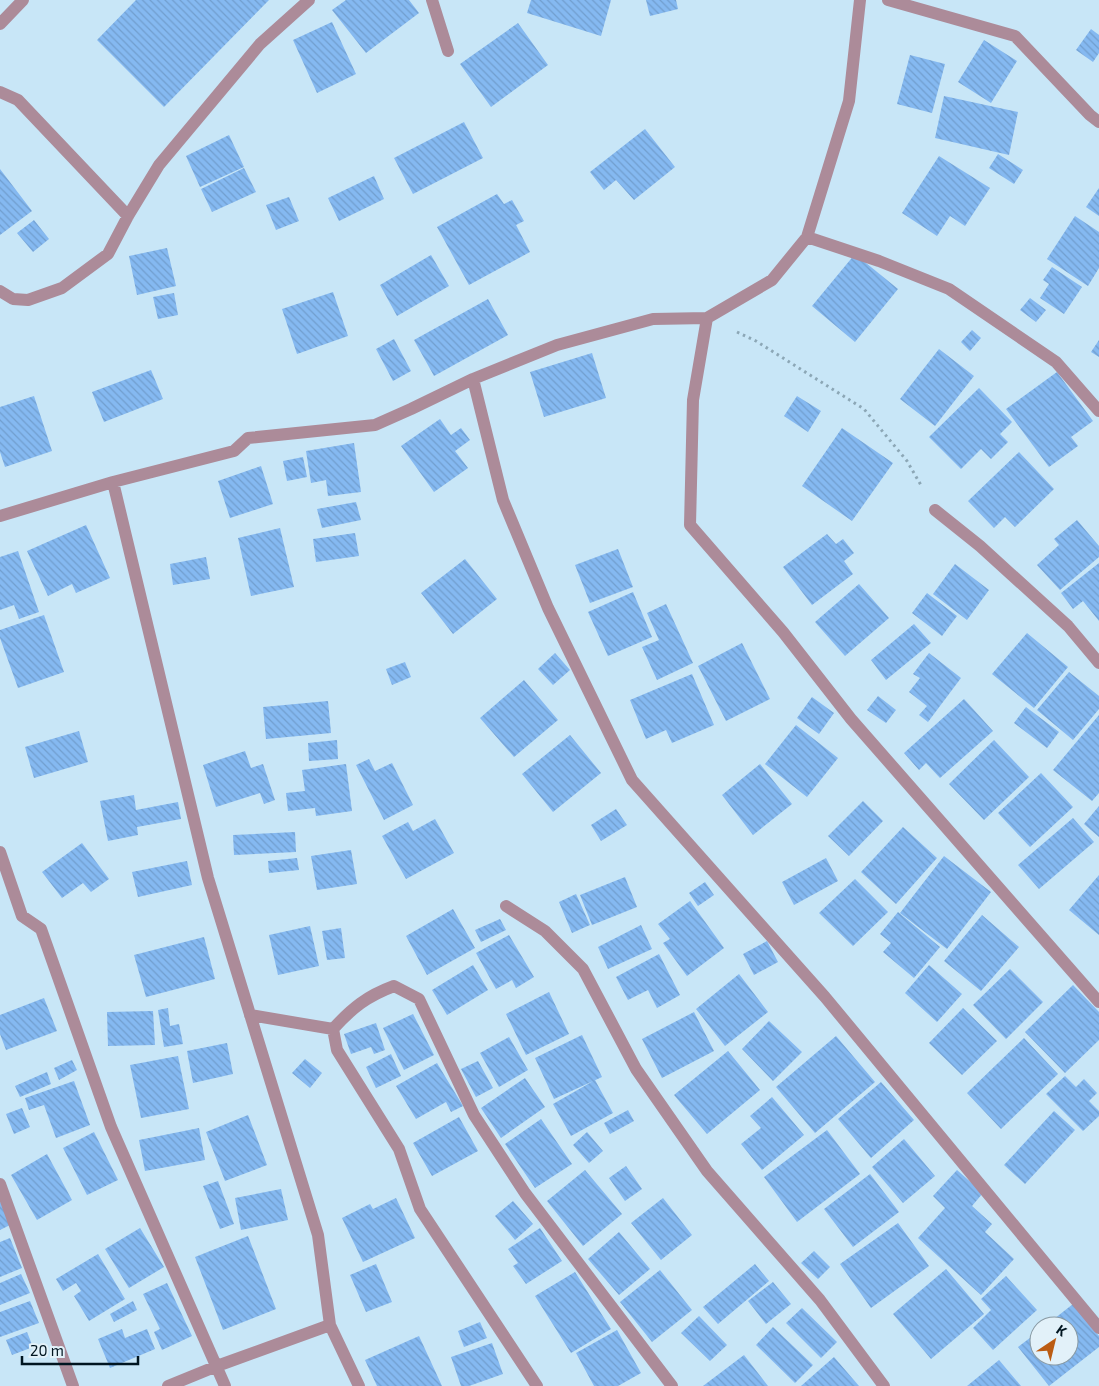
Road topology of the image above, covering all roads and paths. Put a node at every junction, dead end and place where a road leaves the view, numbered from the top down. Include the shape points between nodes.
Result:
1 (23, 0) edge
2 (309, 0) edge
3 (432, 0) edge
4 (860, 0) edge
5 (888, 0) edge
6 (0, 24) edge
7 (448, 51) dead end
8 (0, 92) edge
9 (1099, 122) edge
10 (128, 216) junction
11 (807, 237) junction
12 (0, 291) edge
13 (707, 318) junction
14 (474, 379) junction
15 (1099, 411) edge
16 (113, 482) junction
17 (935, 510) joint
18 (0, 516) edge
19 (1099, 663) edge
20 (0, 852) edge
21 (506, 906) dead end
22 (1099, 1002) edge
23 (250, 1015) junction
24 (333, 1029) junction
25 (0, 1184) edge
26 (330, 1325) junction
27 (1099, 1328) edge
28 (217, 1366) junction
29 (68, 1385) edge
30 (168, 1386) edge
31 (225, 1386) edge
32 (359, 1386) edge
33 (537, 1386) edge
34 (672, 1386) edge
35 (884, 1386) edge

1 - 6 street
2 - 10 street via 260,44 159,165
3 - 7 street
4 - 11 street via 849,100
5 - 9 street via 1015,36
8 - 10 street via 18,100
10 - 12 street via 108,254 62,288 28,300 13,299
11 - 13 street via 772,280
11 - 15 street via 950,289 1056,362
13 - 14 street via 654,319 558,345
13 - 17 path via 756,341 864,408 907,461
13 - 22 street via 693,400 690,524 783,632 851,719
14 - 16 street via 374,425 248,438 234,451
14 - 27 street via 503,500 548,608 632,780 825,997
16 - 18 street
16 - 23 street via 208,878
17 - 19 street via 1068,626
20 - 28 street via 22,916 41,929 111,1127
21 - 35 street via 545,931 583,969 636,1069 708,1171 820,1300
23 - 24 street
23 - 26 street via 318,1235
24 - 33 street via 337,1050 399,1149 420,1209
24 - 34 street via 374,994 394,986 419,999 474,1115 524,1193
25 - 29 street
26 - 28 street
26 - 32 street
28 - 30 street
28 - 31 street

